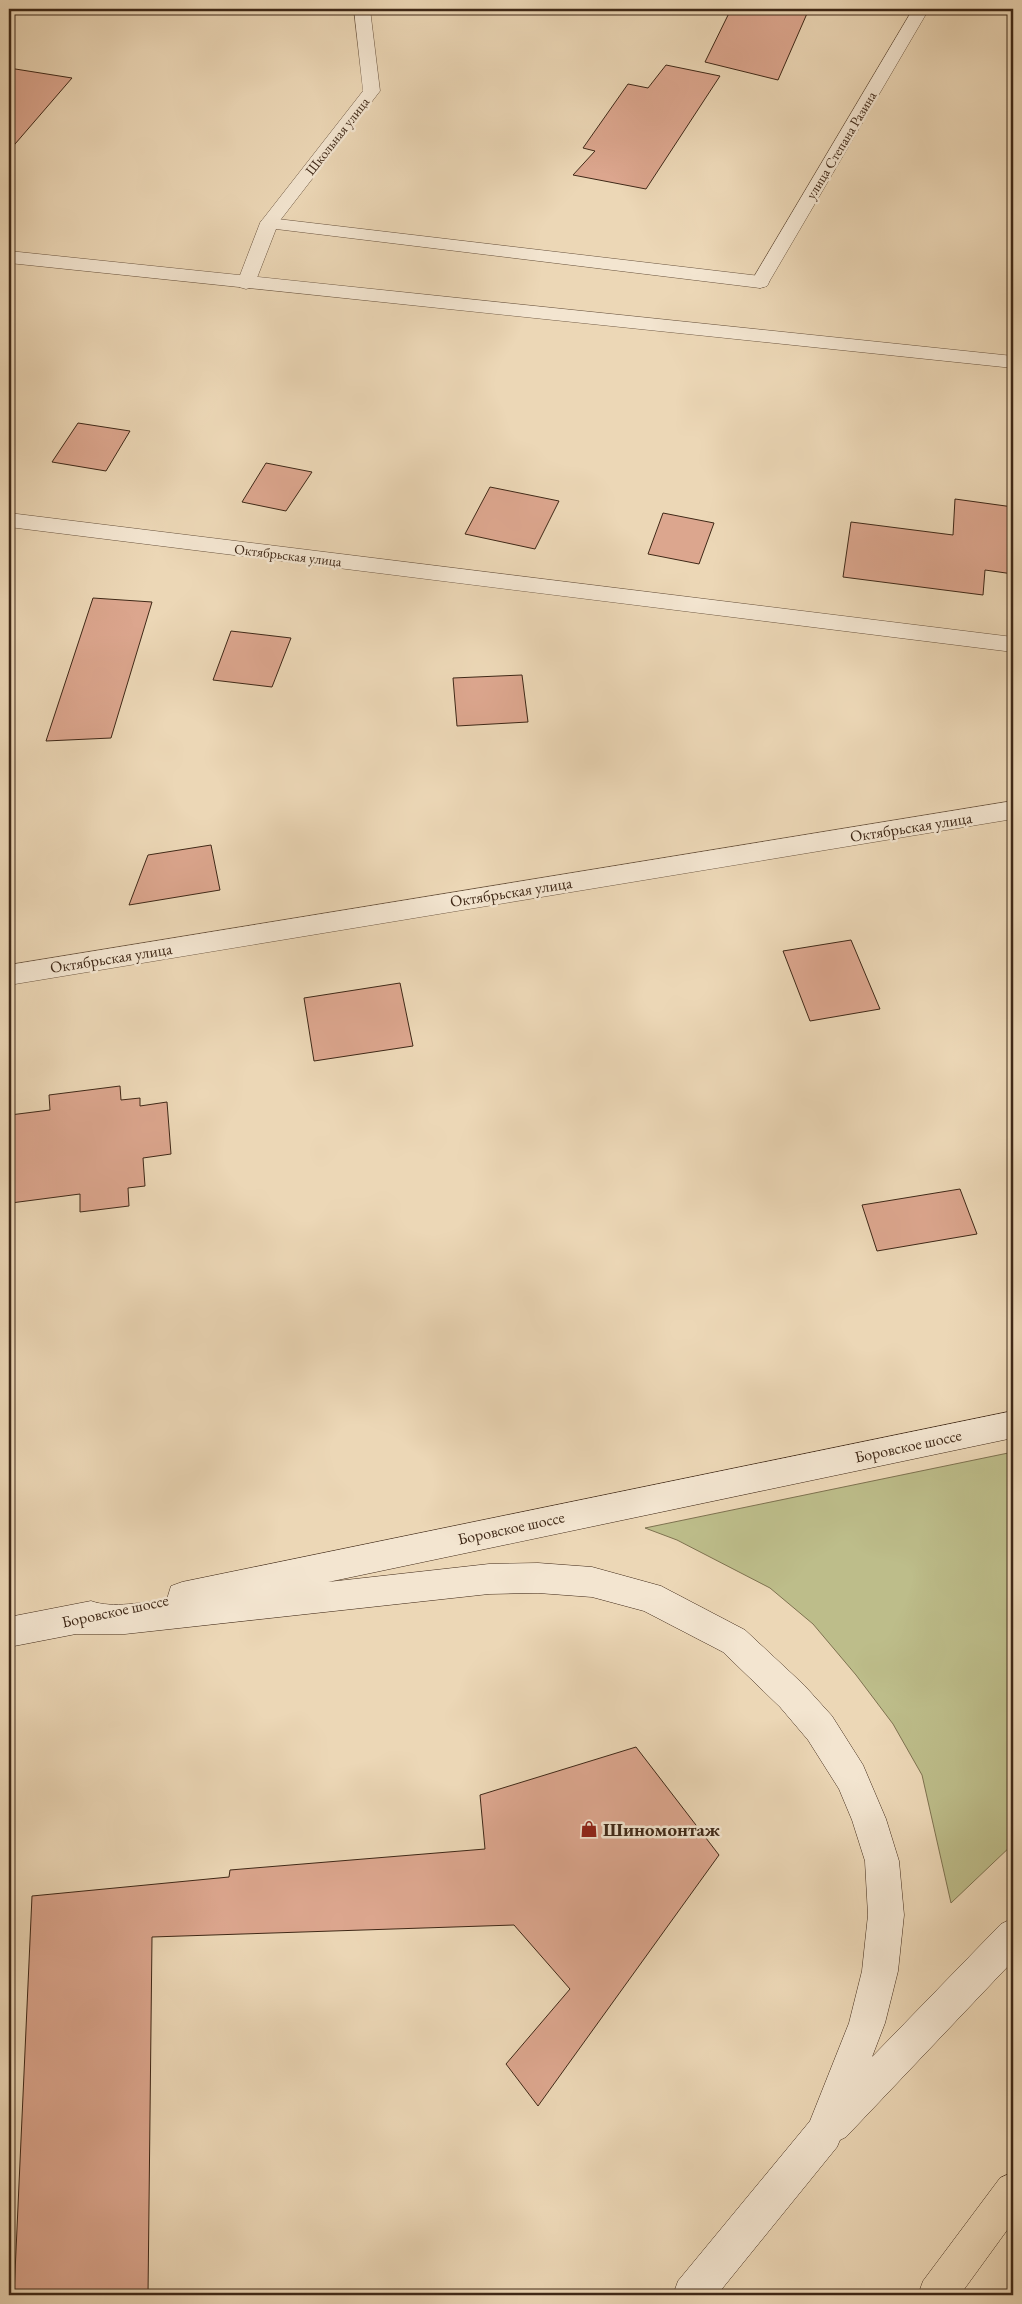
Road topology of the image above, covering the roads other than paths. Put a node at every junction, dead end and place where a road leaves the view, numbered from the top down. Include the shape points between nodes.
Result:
1 (362, 9) edge
2 (922, 9) edge
3 (269, 223) junction
4 (9, 257) edge
5 (246, 283) junction
6 (1013, 362) edge
7 (9, 520) edge
8 (1013, 645) edge
9 (1013, 810) edge
10 (9, 975) edge
11 (1013, 1424) edge
12 (73, 1619) junction
13 (9, 1632) edge
14 (1013, 1936) edge
15 (824, 2134) junction
16 (1013, 2191) edge
17 (692, 2295) edge
18 (937, 2295) edge

1 - 3 street, Школьная улица via 372,91
2 - 3 street, улица Степана Разина via 760,282
3 - 5 street, Школьная улица
4 - 5 street
5 - 6 street
7 - 8 street, Октябрьская улица
9 - 10 street, Октябрьская улица
11 - 12 street, Боровское шоссе
12 - 13 street, Боровское шоссе
12 - 15 street via 125,1619 489,1579 538,1578 592,1582 650,1597 734,1641 786,1690 820,1728 851,1777 869,1819 882,1862 886,1915 880,1971 867,2023
14 - 15 street
15 - 17 street
16 - 18 main road

